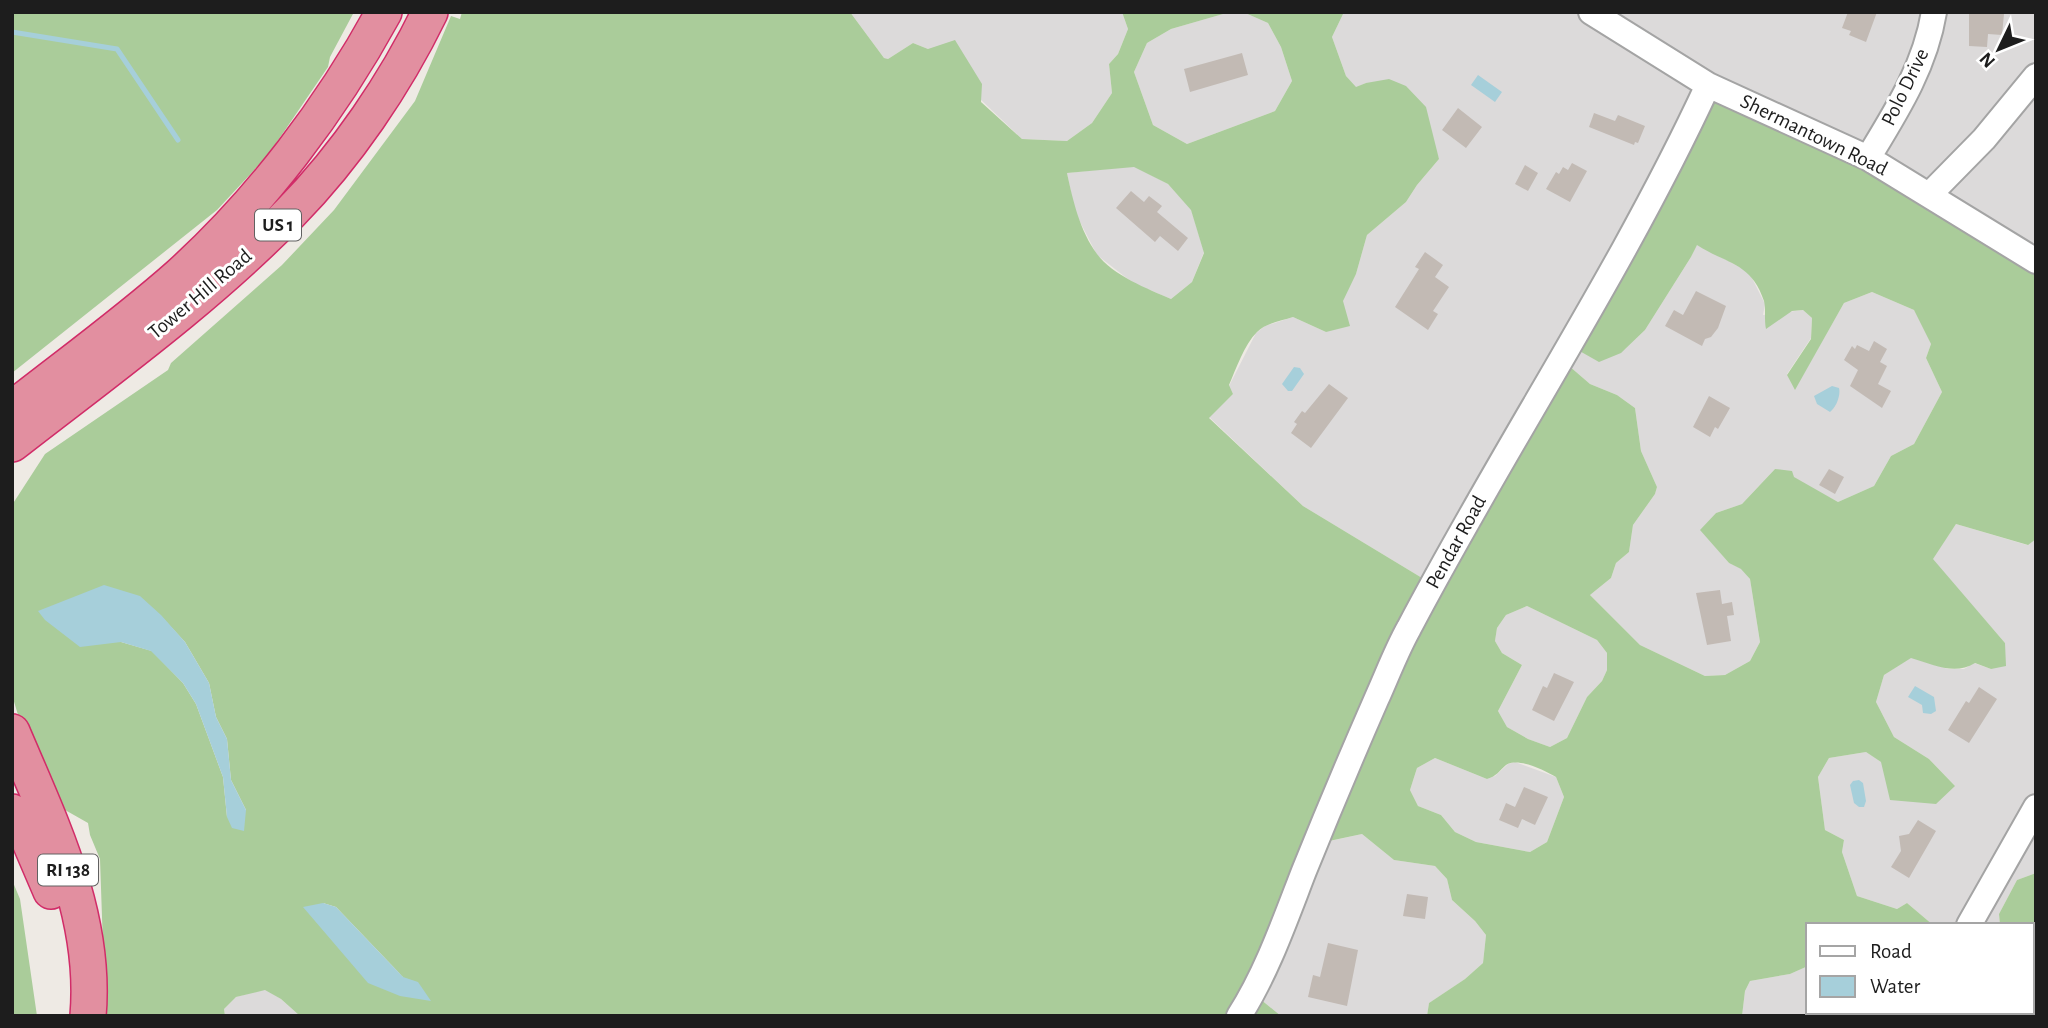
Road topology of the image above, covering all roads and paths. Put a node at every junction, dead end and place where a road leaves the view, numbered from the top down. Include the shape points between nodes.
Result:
1 (384, 12) edge
2 (430, 12) edge
3 (1591, 12) edge
4 (1934, 12) edge
5 (2036, 76) edge
6 (1708, 85) junction
7 (1868, 158) junction
8 (1929, 195) junction
9 (2036, 261) edge
10 (70, 381) junction
11 (12, 397) edge
12 (12, 409) edge
13 (12, 444) edge
14 (12, 463) edge
15 (12, 732) edge
16 (2036, 807) edge
17 (12, 812) edge
18 (1970, 923) edge
19 (68, 1016) edge
20 (88, 1016) edge
21 (1239, 1016) edge

1 - 10 highway, Tower Hill Road / US 1 via 308,131 230,224
2 - 10 highway, Tower Hill Road / US 1 via 368,116 292,211 204,293
3 - 6 street, Shermantown Road
4 - 7 street, Polo Drive via 1905,97
5 - 8 street
6 - 7 street, Shermantown Road
6 - 21 street, Pendar Road via 1676,156 1408,630 1256,988
7 - 8 street, Shermantown Road
8 - 9 street, Shermantown Road
10 - 11 highway
10 - 12 highway, Tower Hill Road / US 1
10 - 13 highway, Tower Hill Road / US 1
10 - 14 highway
15 - 20 highway, RI 138 via 76,895 89,957
16 - 18 street
17 - 19 highway via 43,871 65,936 70,965

